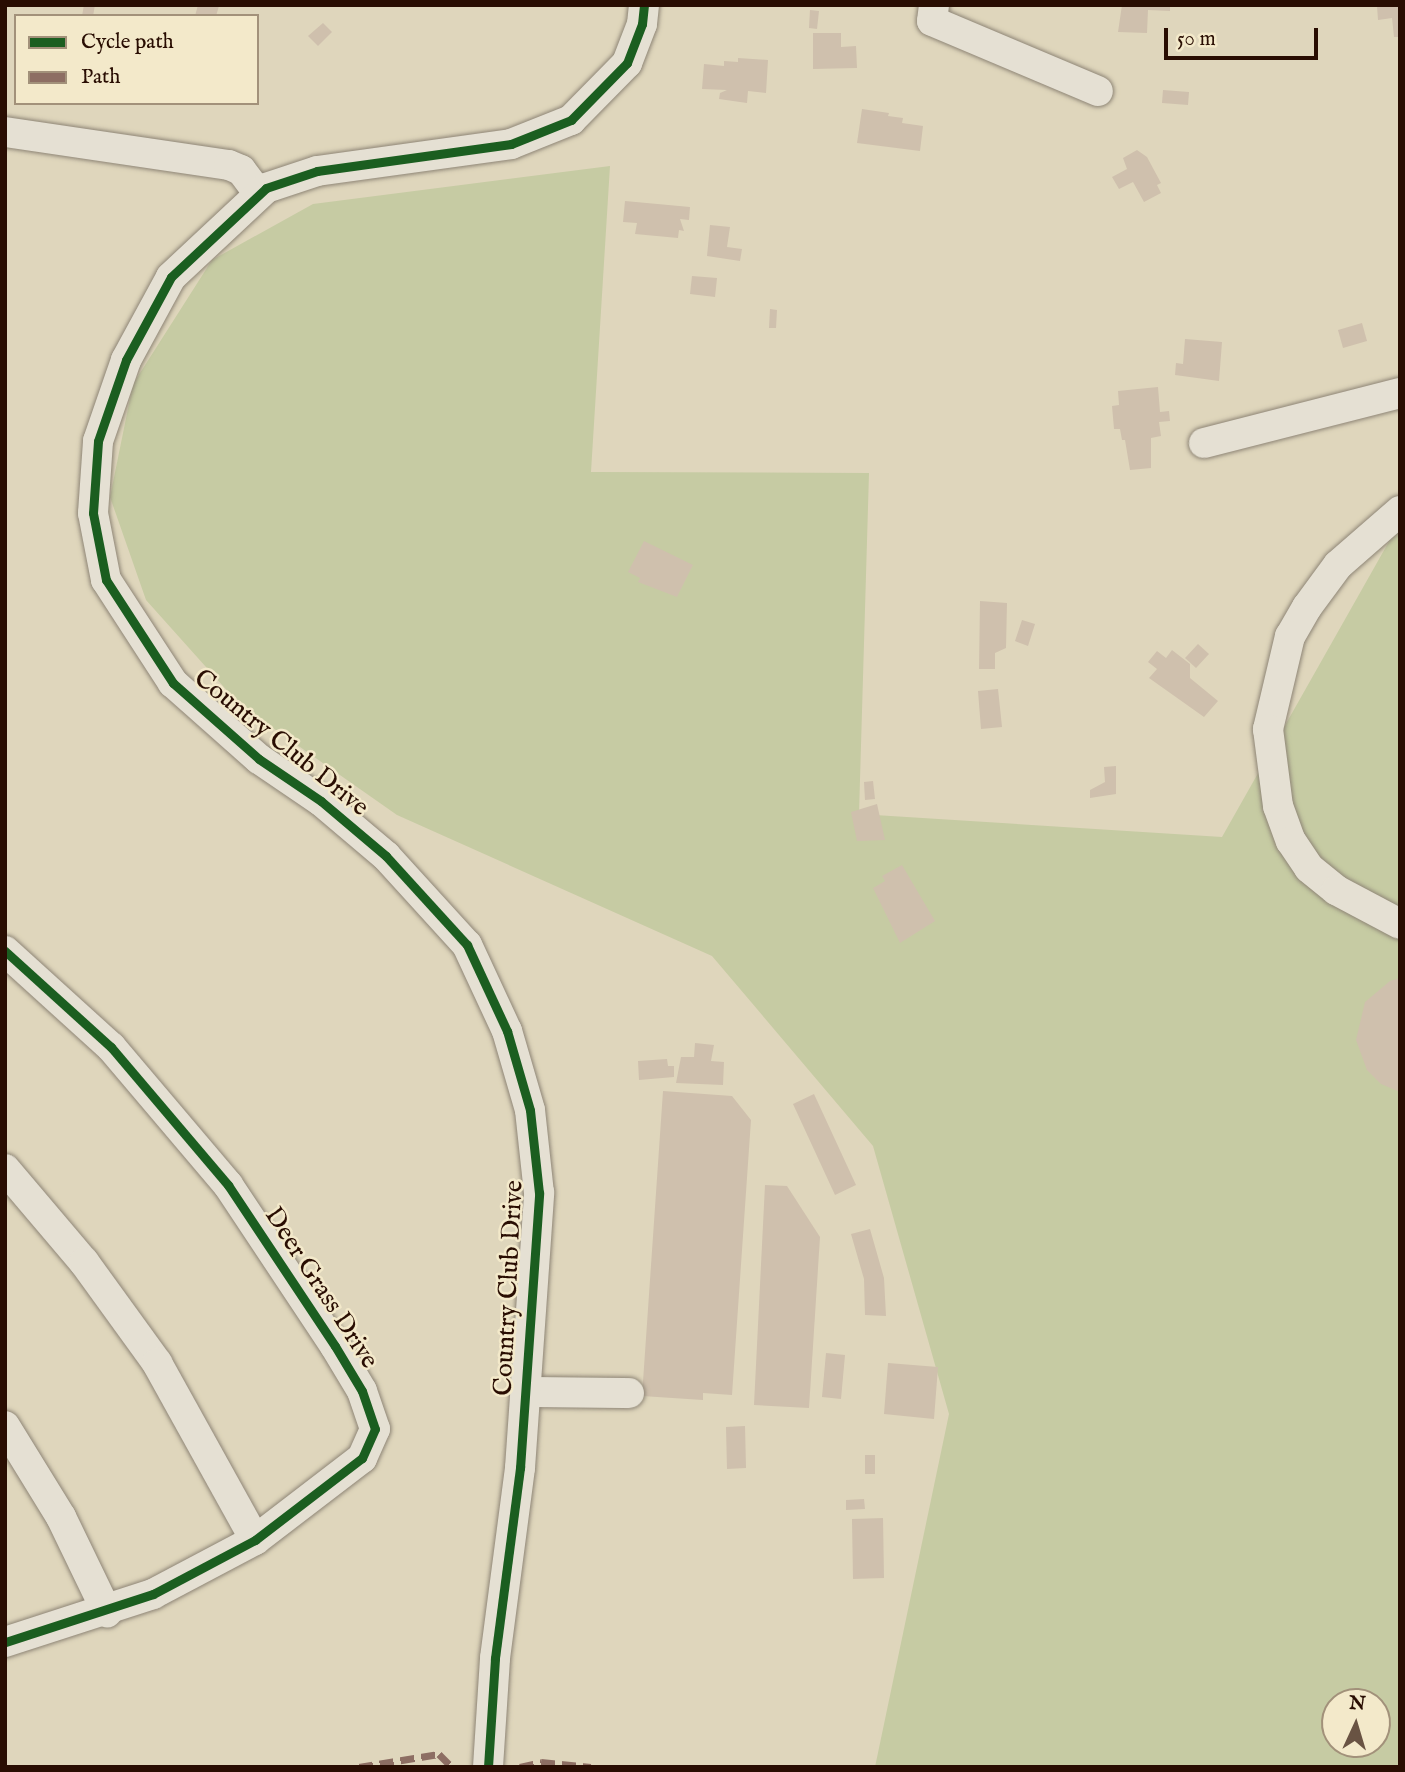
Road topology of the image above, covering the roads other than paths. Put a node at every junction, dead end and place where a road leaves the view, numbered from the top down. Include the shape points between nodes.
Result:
1 (643, 5) edge
2 (934, 5) edge
3 (1098, 91) dead end
4 (5, 132) edge
5 (259, 194) junction
6 (1400, 393) edge
7 (1204, 443) dead end
8 (1400, 511) edge
9 (1400, 924) edge
10 (5, 951) edge
11 (5, 1169) edge
12 (526, 1392) junction
13 (629, 1393) dead end
14 (5, 1426) edge
15 (255, 1540) junction
16 (107, 1612) junction
17 (5, 1642) edge
18 (488, 1767) edge

1 - 5 street, Country Club Drive via 642,24 627,63 571,120 511,144 317,171
2 - 3 street via 932,21
4 - 5 street via 229,165 242,170
5 - 12 street, Country Club Drive via 171,277 106,408 98,441 93,513 106,580 173,683 259,759 321,801 386,856 467,945 507,1031 530,1110 539,1193
6 - 7 street
8 - 9 street via 1338,565 1307,607 1290,636 1268,729 1278,806 1291,841 1309,868 1336,890
10 - 15 street, Deer Grass Drive via 73,1010 168,1110 270,1243 367,1403 375,1429 368,1452
11 - 15 street via 85,1262 143,1342
12 - 13 street
12 - 18 street, Country Club Drive via 495,1658
14 - 16 street via 61,1517
15 - 16 street, Deer Grass Drive via 183,1580
16 - 17 street, Deer Grass Drive

